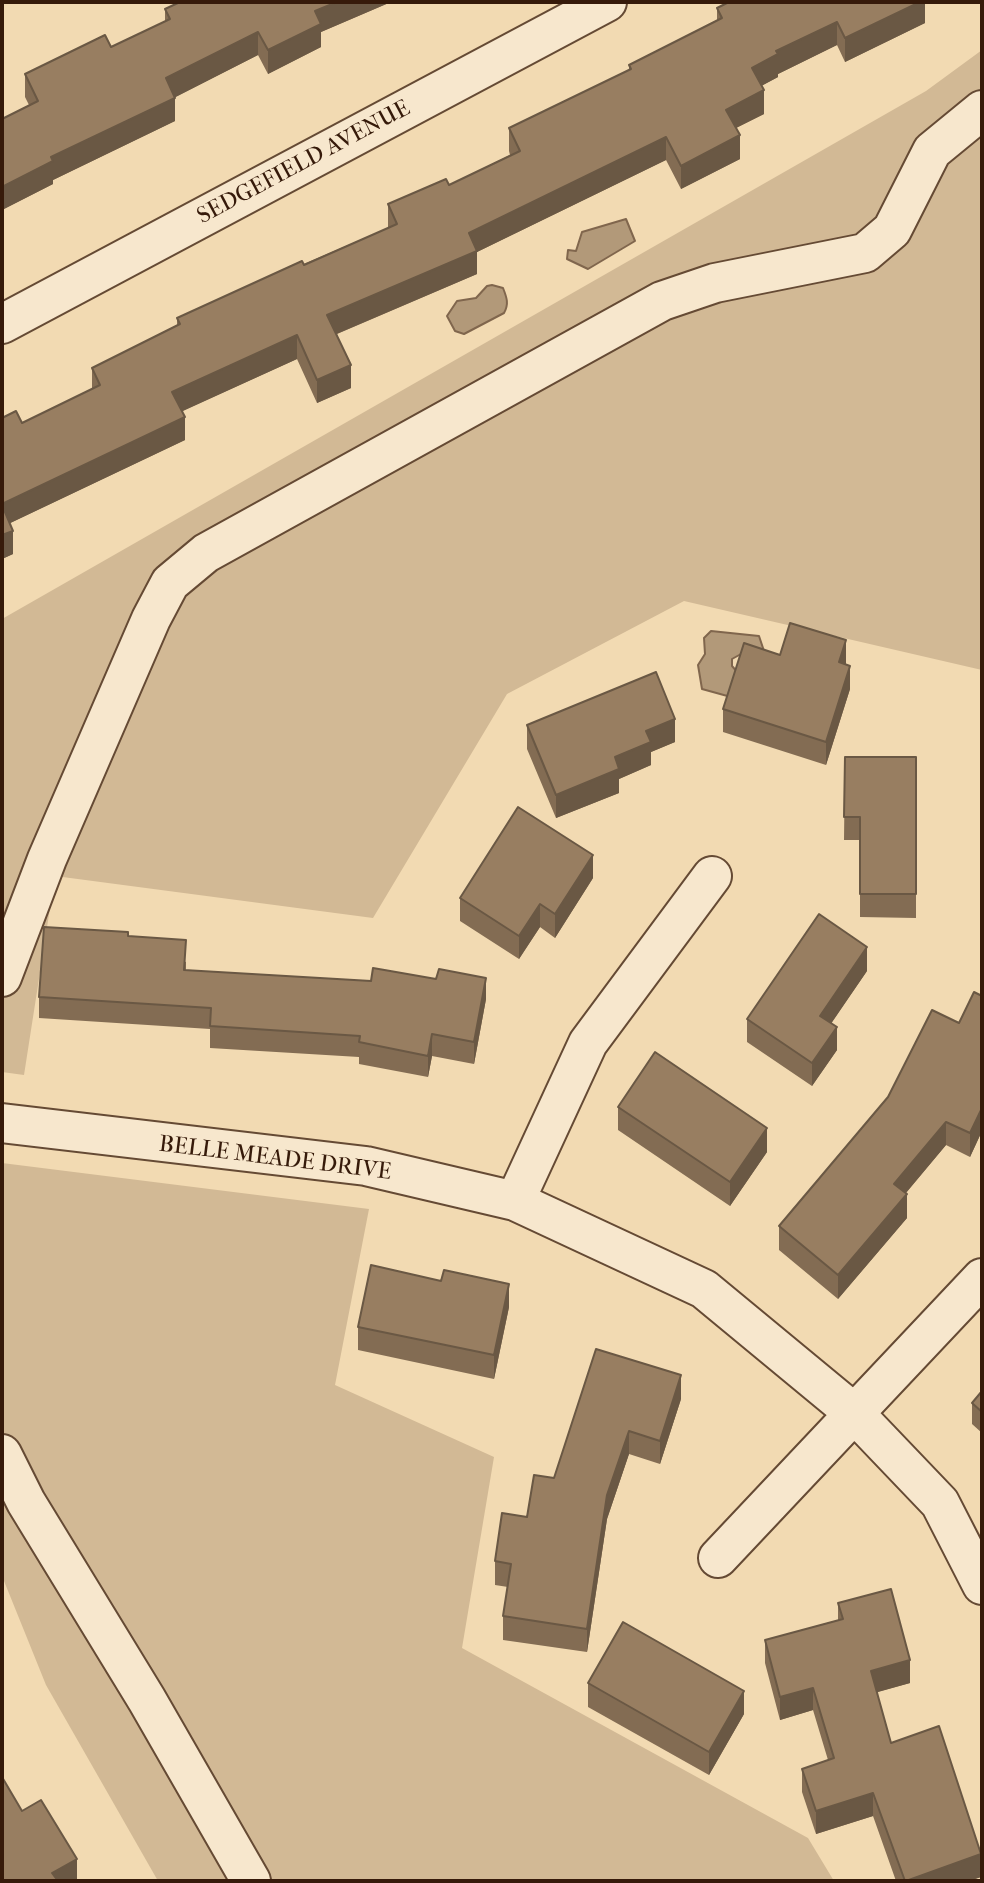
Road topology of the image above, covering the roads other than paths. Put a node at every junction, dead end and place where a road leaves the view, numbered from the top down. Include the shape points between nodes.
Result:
1 (607, 2) edge
2 (982, 110) edge
3 (2, 324) edge
4 (712, 876) dead end
5 (2, 977) edge
6 (2, 1124) edge
7 (515, 1201) junction
8 (982, 1278) edge
9 (854, 1413) junction
10 (2, 1454) edge
11 (718, 1558) dead end
12 (982, 1585) edge
13 (251, 1881) edge

1 - 3 street, SEDGEFIELD AVENUE
2 - 5 street via 932,151 892,230 865,253 715,283 662,301 206,553 170,583 47,859
4 - 7 street via 589,1043
6 - 7 street, BELLE MEADE DRIVE via 366,1166
7 - 9 street, BELLE MEADE DRIVE via 704,1289
8 - 9 street
9 - 11 street
9 - 12 street, BELLE MEADE DRIVE via 940,1503
10 - 13 street

